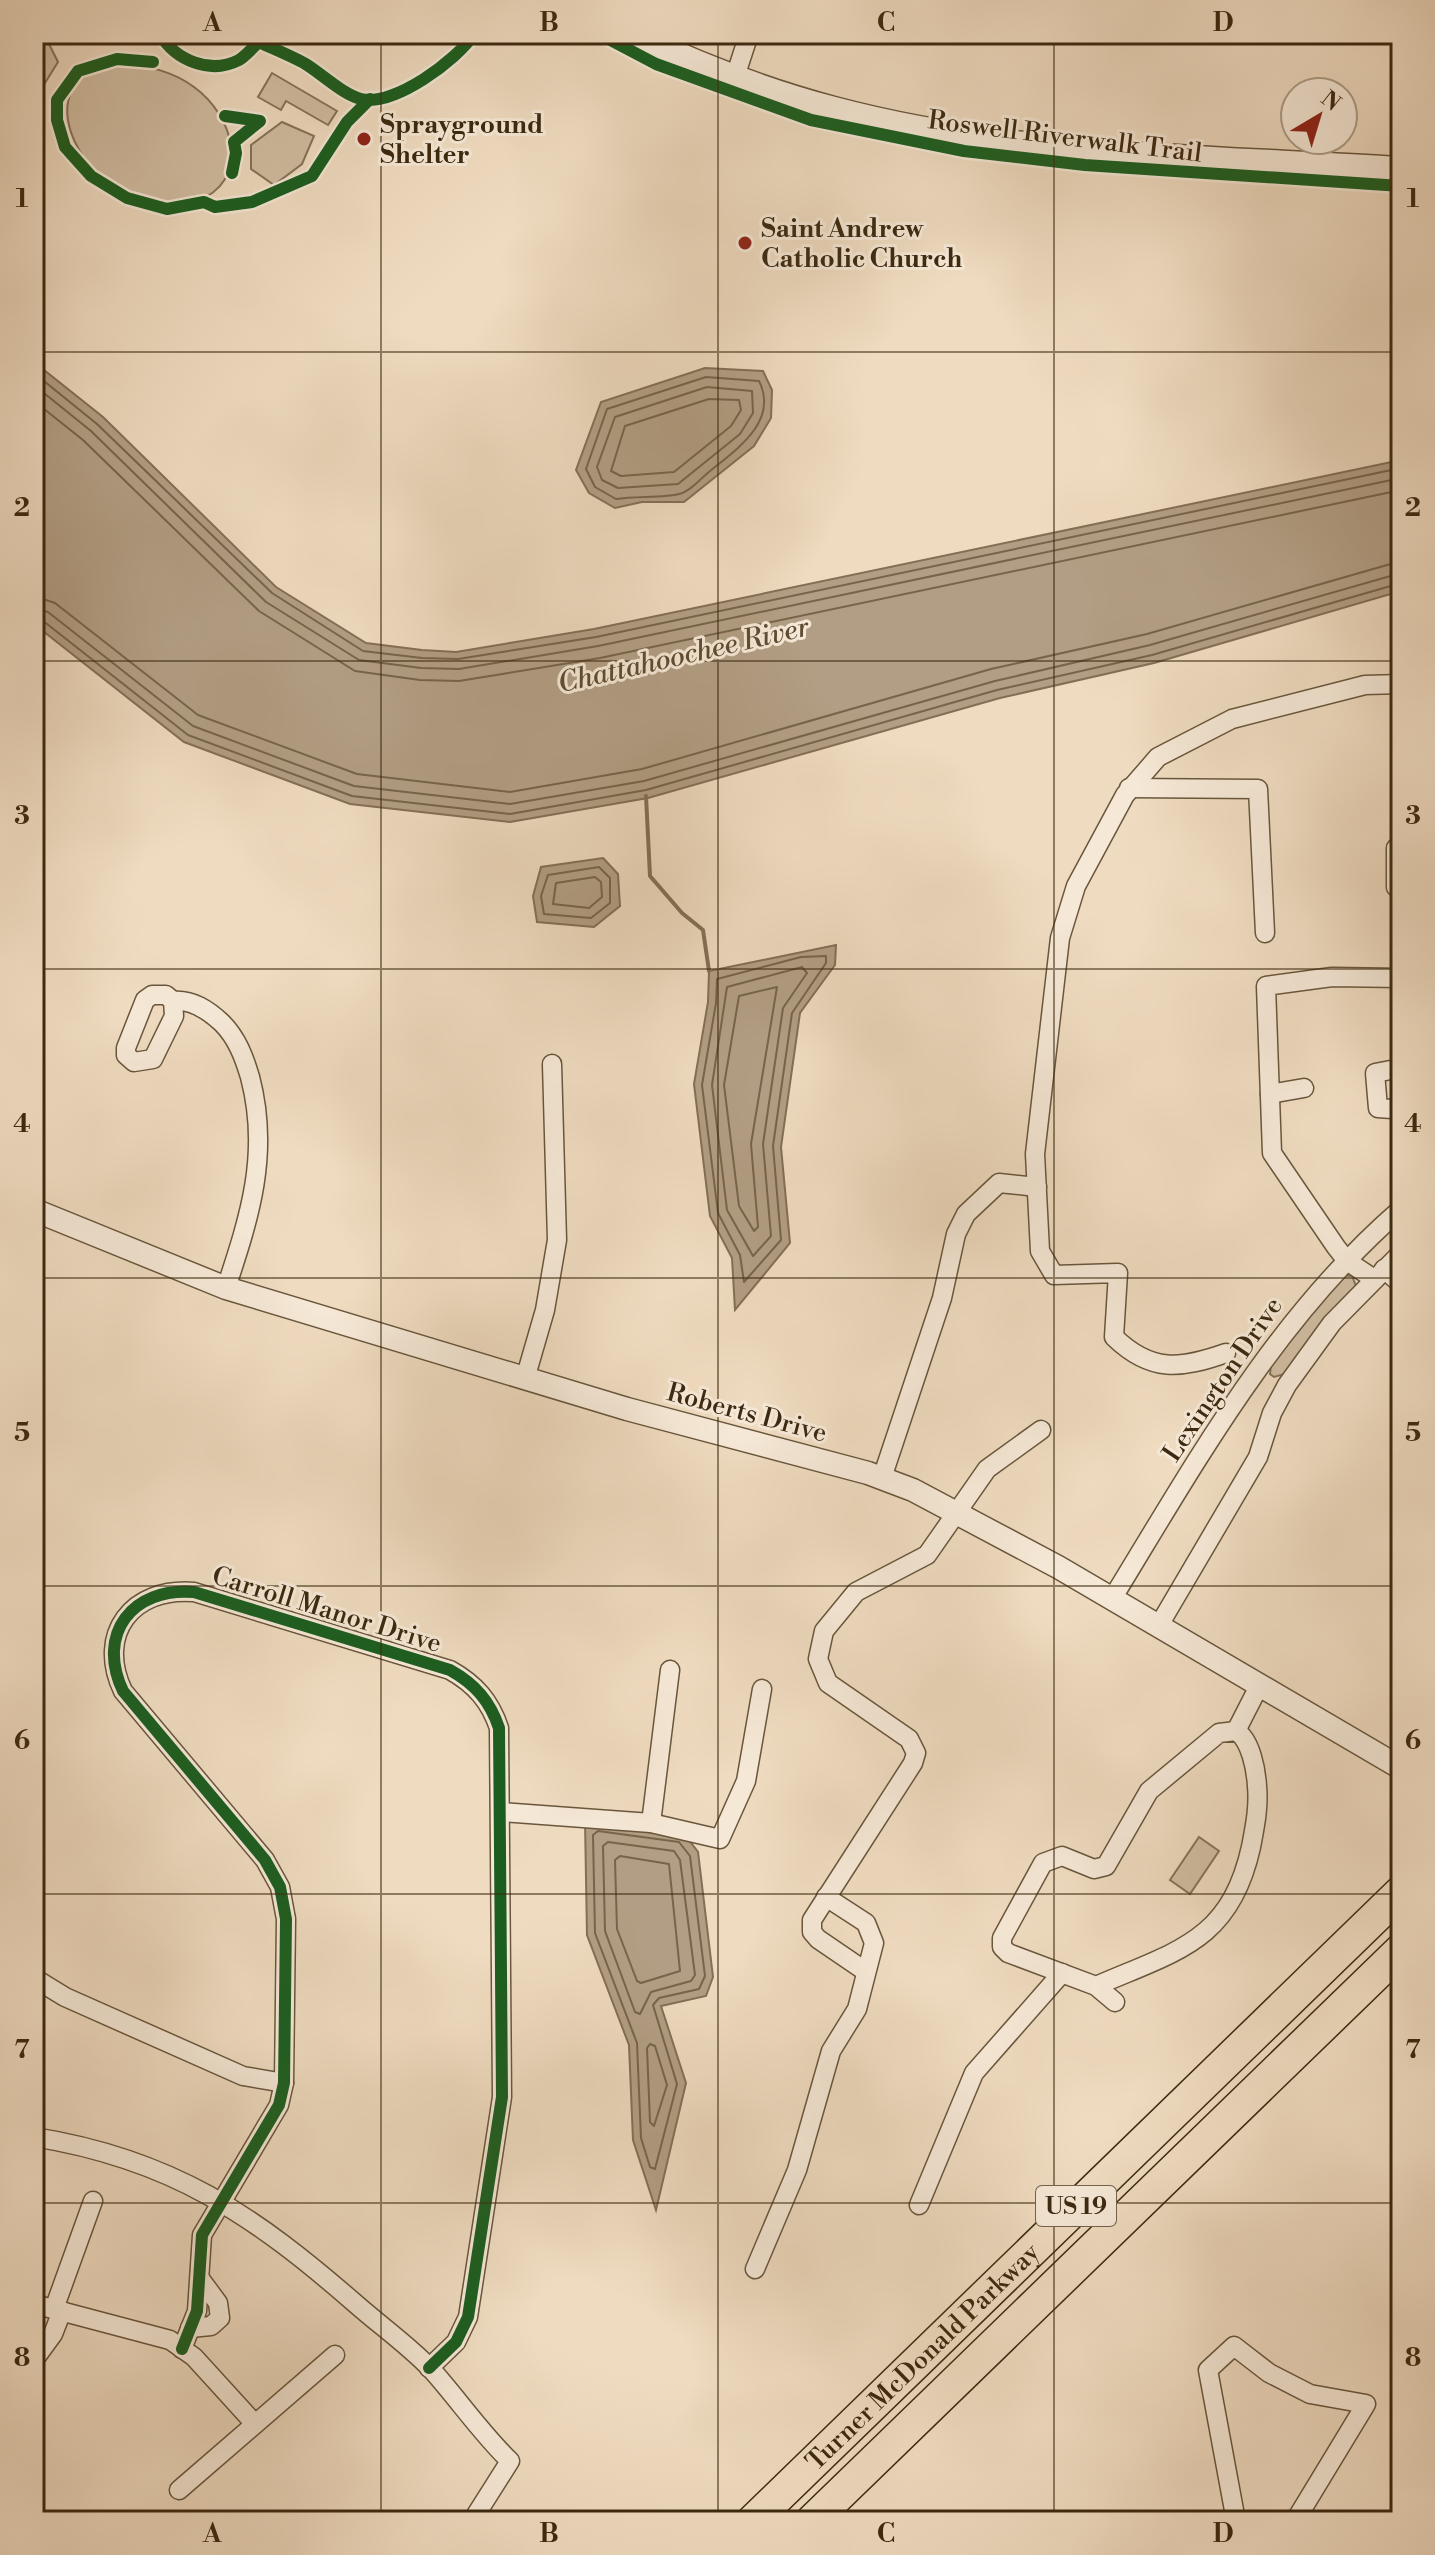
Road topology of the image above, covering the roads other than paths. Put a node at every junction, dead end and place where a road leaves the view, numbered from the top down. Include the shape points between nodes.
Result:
1 (635, 34) edge
2 (749, 34) edge
3 (735, 77) junction
4 (1401, 168) edge
5 (1401, 684) edge
6 (1129, 788) junction
7 (1401, 843) edge
8 (1401, 891) edge
9 (1265, 933) dead end
10 (1401, 978) edge
11 (173, 1001) dead end
12 (552, 1064) dead end
13 (1401, 1068) edge
14 (1304, 1088) dead end
15 (1270, 1094) junction
16 (1401, 1104) edge
17 (1037, 1187) junction
18 (1401, 1209) edge
19 (34, 1210) edge
20 (1401, 1253) edge
21 (1347, 1261) junction
22 (1379, 1274) junction
23 (1401, 1284) edge
24 (226, 1288) junction
25 (1226, 1353) dead end
26 (525, 1379) junction
27 (1041, 1430) dead end
28 (882, 1478) junction
29 (957, 1512) junction
30 (1112, 1599) junction
31 (1158, 1627) junction
32 (670, 1670) dead end
33 (1259, 1686) junction
34 (762, 1689) dead end
35 (1236, 1731) junction
36 (1401, 1768) edge
37 (501, 1812) junction
38 (651, 1823) junction
39 (1401, 1892) edge
40 (826, 1897) junction
41 (1401, 1950) edge
42 (865, 1971) junction
43 (1062, 1973) junction
44 (34, 1978) edge
45 (1096, 1986) junction
46 (1115, 2002) dead end
47 (284, 2083) junction
48 (34, 2137) edge
49 (93, 2201) dead end
50 (222, 2201) junction
51 (919, 2205) dead end
52 (755, 2269) dead end
53 (34, 2304) edge
54 (58, 2310) junction
55 (182, 2349) junction
56 (335, 2355) dead end
57 (34, 2360) edge
58 (429, 2368) junction
59 (255, 2424) junction
60 (179, 2490) dead end
61 (472, 2521) edge
62 (753, 2521) edge
63 (812, 2521) edge
64 (1236, 2521) edge
65 (1295, 2521) edge

1 - 3 street
2 - 3 street
3 - 4 street via 835,109 973,136 1140,153
5 - 6 street via 1365,685 1232,719 1158,757
6 - 9 street via 1258,789
6 - 17 street via 1076,886 1060,938 1035,1154
7 - 8 street via 1396,848 1396,887
10 - 15 street via 1332,977 1266,986
11 - 24 street via 193,1003 229,1030 244,1056 256,1102 257,1183
12 - 26 street via 557,1240 545,1310
13 - 16 street via 1375,1073 1378,1108
14 - 15 street
15 - 21 street via 1272,1153
17 - 25 street via 1040,1251 1054,1275 1118,1273 1114,1337 1123,1346 1161,1364 1187,1367
17 - 28 street via 999,1183 961,1222 942,1298
18 - 21 street, Lexington Drive
19 - 24 street, Roberts Drive
20 - 22 street
21 - 22 street
21 - 30 street, Lexington Drive via 1272,1345
22 - 23 street
22 - 31 street via 1332,1323 1287,1385 1258,1457
24 - 26 street, Roberts Drive
26 - 28 street, Roberts Drive
27 - 29 street via 987,1469
28 - 29 street, Roberts Drive
29 - 30 street, Roberts Drive
29 - 40 street via 927,1555 856,1592 824,1631 818,1659 828,1683 909,1739 916,1753
30 - 31 street, Roberts Drive
31 - 33 street, Roberts Drive
32 - 38 street
33 - 35 street
33 - 36 street, Roberts Drive
34 - 38 street via 746,1781 720,1839
35 - 43 street via 1219,1733 1149,1791 1106,1866 1094,1869 1062,1856 1043,1863 1002,1947
35 - 45 street via 1245,1740 1259,1800 1235,1899 1216,1923 1180,1949
37 - 38 street
37 - 47 street, Carroll Manor Drive via 501,1746 494,1713 476,1688 450,1670 194,1592 152,1596 122,1623 113,1658 123,1691 265,1860 280,1887 286,1919
37 - 58 street, Carroll Manor Drive via 502,2097 468,2317 456,2342
39 - 62 highway, Turner McDonald Parkway / US 19
40 - 42 street via 872,1929 874,1943
40 - 42 street via 812,1920 812,1932
41 - 63 highway, Turner McDonald Parkway / US 19
42 - 52 street via 857,2009 831,2051 797,2170
43 - 45 street
43 - 51 street via 974,2073
44 - 47 street via 65,1997 243,2076
45 - 46 street
47 - 50 street, Carroll Manor Drive via 270,2125
48 - 50 street via 147,2165
49 - 54 street
50 - 55 street, Carroll Manor Drive via 202,2235 201,2280 218,2303 220,2318 211,2326 190,2328
50 - 58 street via 304,2259
53 - 54 street
54 - 55 street via 170,2340
54 - 57 street via 53,2334
55 - 59 street
56 - 59 street
58 - 61 street via 510,2461
59 - 60 street
64 - 65 street via 1208,2370 1234,2346 1269,2373 1310,2394 1366,2404

